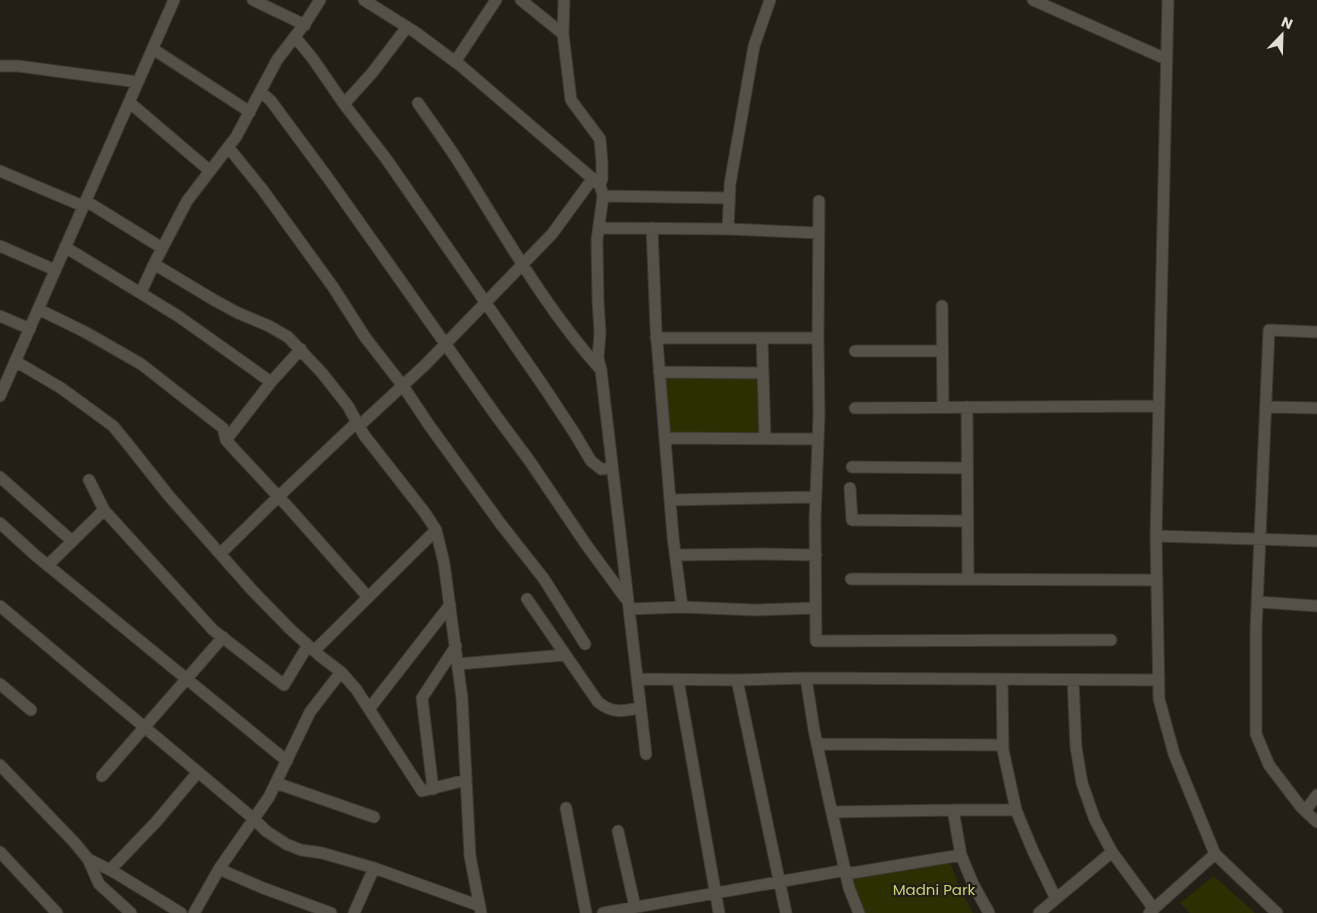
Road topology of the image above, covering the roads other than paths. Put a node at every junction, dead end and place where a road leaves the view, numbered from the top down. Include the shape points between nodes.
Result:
1 (174, 0) edge
2 (253, 0) edge
3 (320, 0) edge
4 (364, 0) edge
5 (496, 0) edge
6 (521, 0) edge
7 (564, 0) edge
8 (770, 0) edge
9 (1033, 0) edge
10 (1168, 0) edge
11 (305, 25) junction
12 (407, 27) junction
13 (563, 34) junction
14 (295, 37) junction
15 (152, 50) junction
16 (1166, 59) junction
17 (455, 62) junction
18 (0, 66) edge
19 (138, 82) junction
20 (261, 92) junction
21 (129, 102) junction
22 (418, 103) dead end
23 (344, 104) junction
24 (250, 112) junction
25 (228, 147) junction
26 (210, 170) junction
27 (0, 171) edge
28 (599, 186) junction
29 (729, 198) junction
30 (819, 201) dead end
31 (84, 204) junction
32 (599, 228) junction
33 (652, 228) junction
34 (728, 229) junction
35 (819, 233) junction
36 (0, 246) edge
37 (65, 247) junction
38 (162, 248) junction
39 (154, 264) junction
40 (522, 264) junction
41 (55, 270) junction
42 (141, 292) junction
43 (485, 302) junction
44 (942, 306) dead end
45 (38, 308) junction
46 (0, 316) edge
47 (30, 328) junction
48 (1317, 332) edge
49 (656, 338) junction
50 (762, 338) junction
51 (818, 338) junction
52 (445, 343) junction
53 (301, 350) junction
54 (855, 351) dead end
55 (942, 351) junction
56 (15, 361) junction
57 (601, 370) junction
58 (660, 372) junction
59 (763, 373) junction
60 (271, 382) junction
61 (403, 386) junction
62 (0, 396) edge
63 (1159, 406) junction
64 (943, 407) junction
65 (967, 407) junction
66 (1266, 407) junction
67 (855, 408) dead end
68 (1317, 408) edge
69 (358, 424) junction
70 (665, 438) junction
71 (765, 439) junction
72 (818, 439) junction
73 (226, 440) junction
74 (852, 467) dead end
75 (612, 468) junction
76 (968, 468) junction
77 (0, 477) edge
78 (90, 480) dead end
79 (850, 488) dead end
80 (278, 497) junction
81 (816, 497) junction
82 (670, 500) junction
83 (104, 510) junction
84 (968, 521) junction
85 (0, 523) edge
86 (436, 530) junction
87 (1156, 536) junction
88 (1261, 539) junction
89 (72, 541) junction
90 (1317, 541) edge
91 (220, 554) junction
92 (675, 555) junction
93 (816, 555) junction
94 (48, 565) junction
95 (851, 579) dead end
96 (968, 579) junction
97 (1157, 580) junction
98 (368, 597) junction
99 (527, 599) dead end
100 (1258, 602) junction
101 (628, 605) junction
102 (0, 606) edge
103 (450, 606) junction
104 (1317, 606) edge
105 (682, 607) junction
106 (816, 608) junction
107 (223, 637) junction
108 (1111, 640) dead end
109 (586, 644) dead end
110 (456, 646) junction
111 (311, 648) junction
112 (565, 655) junction
113 (458, 664) junction
114 (341, 672) junction
115 (806, 678) junction
116 (187, 679) junction
117 (637, 680) junction
118 (678, 680) junction
119 (737, 680) junction
120 (1002, 680) junction
121 (1073, 680) junction
122 (1159, 680) junction
123 (0, 684) edge
124 (640, 708) junction
125 (369, 709) junction
126 (31, 710) dead end
127 (145, 728) junction
128 (817, 744) junction
129 (1003, 745) junction
130 (646, 754) dead end
131 (287, 761) junction
132 (0, 765) edge
133 (198, 772) junction
134 (102, 776) dead end
135 (466, 780) junction
136 (276, 783) junction
137 (433, 789) junction
138 (1317, 795) edge
139 (566, 808) dead end
140 (953, 810) junction
141 (1016, 810) junction
142 (1305, 811) junction
143 (832, 812) junction
144 (374, 817) dead end
145 (254, 819) junction
146 (1317, 822) edge
147 (618, 831) dead end
148 (0, 852) edge
149 (1112, 852) junction
150 (1216, 854) junction
151 (961, 855) junction
152 (88, 859) junction
153 (374, 868) junction
154 (219, 869) junction
155 (110, 870) junction
156 (846, 872) junction
157 (779, 882) junction
158 (716, 893) junction
159 (1056, 899) junction
160 (635, 907) junction
161 (480, 909) edge
162 (1152, 911) edge
163 (57, 913) edge
164 (131, 913) edge
165 (181, 913) edge
166 (194, 913) edge
167 (331, 913) edge
168 (354, 913) edge
169 (586, 913) edge
170 (603, 913) edge
171 (719, 913) edge
172 (786, 913) edge
173 (859, 913) edge
174 (989, 913) edge
175 (1039, 913) edge
176 (1277, 913) edge

1 - 15 street
2 - 11 street
3 - 11 street
4 - 12 street
5 - 17 street
6 - 13 street
7 - 13 street
8 - 29 street via 754,46
9 - 16 street
10 - 16 street
11 - 14 street
12 - 17 street
12 - 23 street
13 - 28 street via 571,100 600,139 602,179
14 - 20 street via 277,60
14 - 23 street
15 - 19 street
15 - 24 street
16 - 63 street
17 - 28 street
18 - 19 street
19 - 21 street
20 - 24 street
20 - 52 street via 328,178
21 - 26 street
21 - 31 street
22 - 40 street
23 - 43 street
24 - 25 street
25 - 26 street
25 - 61 street via 262,189
26 - 38 street via 187,201
27 - 31 street
28 - 29 street
28 - 32 street
28 - 40 street
29 - 34 street
30 - 35 street
31 - 37 street
31 - 38 street
32 - 33 street
32 - 57 street via 598,358
33 - 34 street
33 - 49 street
34 - 35 street
35 - 51 street
36 - 41 street
37 - 41 street
37 - 42 street
38 - 39 street
39 - 42 street
39 - 53 street via 214,300 288,337
40 - 43 street
40 - 57 street via 582,349
41 - 45 street
42 - 60 street
43 - 52 street
43 - 75 street via 591,461 601,469
44 - 55 street
45 - 47 street
45 - 73 street via 141,364 222,428
46 - 47 street
47 - 56 street
48 - 66 street via 1269,330
49 - 50 street
49 - 58 street
50 - 51 street
50 - 59 street
51 - 72 street
52 - 61 street
52 - 101 street
53 - 60 street
53 - 69 street via 348,406
54 - 55 street
55 - 64 street
56 - 62 street
56 - 91 street via 61,388 113,426
57 - 75 street
58 - 59 street
58 - 70 street
59 - 71 street
60 - 73 street
61 - 69 street
61 - 109 street via 544,580
63 - 65 street
63 - 87 street
64 - 65 street
64 - 67 street
65 - 76 street
66 - 68 street
66 - 88 street
69 - 80 street
69 - 86 street
70 - 71 street
70 - 82 street
71 - 72 street
72 - 81 street
73 - 80 street
74 - 76 street
75 - 101 street
76 - 84 street
77 - 89 street
78 - 83 street
79 - 84 street via 852,520
80 - 91 street
80 - 98 street
81 - 82 street
81 - 93 street
82 - 92 street
83 - 89 street
83 - 107 street via 186,602
84 - 96 street
85 - 94 street
86 - 98 street
86 - 103 street
87 - 88 street
87 - 97 street
88 - 90 street
88 - 100 street
89 - 94 street
91 - 111 street
92 - 93 street
92 - 105 street
93 - 106 street
94 - 116 street
95 - 96 street
96 - 97 street
97 - 122 street
98 - 111 street
99 - 112 street
100 - 104 street
100 - 142 street via 1256,734 1269,765
101 - 105 street
101 - 117 street
102 - 127 street
103 - 110 street
103 - 125 street
105 - 106 street
106 - 108 street via 816,641
107 - 111 street via 284,685
107 - 116 street
110 - 113 street
110 - 137 street via 422,698
111 - 114 street
112 - 113 street
112 - 124 street via 605,708 618,712
113 - 135 street
114 - 125 street
114 - 131 street via 310,712
115 - 119 street
115 - 120 street
115 - 128 street
116 - 127 street
116 - 131 street
117 - 118 street
117 - 124 street
118 - 119 street
118 - 158 street
119 - 157 street
120 - 121 street
120 - 129 street
121 - 122 street
121 - 149 street via 1076,748 1082,783 1095,820
122 - 150 street via 1159,699 1174,754
123 - 126 street
124 - 130 street
125 - 137 street via 422,792
127 - 133 street
127 - 134 street
128 - 129 street
128 - 143 street
129 - 141 street
131 - 136 street
132 - 152 street
133 - 145 street
133 - 155 street
135 - 137 street
135 - 161 street via 470,856
136 - 144 street
136 - 145 street
138 - 142 street
139 - 169 street
140 - 141 street
140 - 143 street
140 - 151 street
141 - 159 street
142 - 146 street
143 - 156 street
145 - 153 street via 266,832 286,844
145 - 154 street
147 - 160 street
148 - 163 street
149 - 159 street
149 - 162 street
150 - 162 street
150 - 176 street
151 - 156 street
151 - 174 street
152 - 155 street
152 - 164 street via 99,884
153 - 161 street
153 - 168 street
154 - 166 street
154 - 167 street
155 - 165 street
156 - 157 street
156 - 173 street
157 - 158 street
157 - 172 street
158 - 160 street
158 - 171 street
159 - 175 street
160 - 170 street

